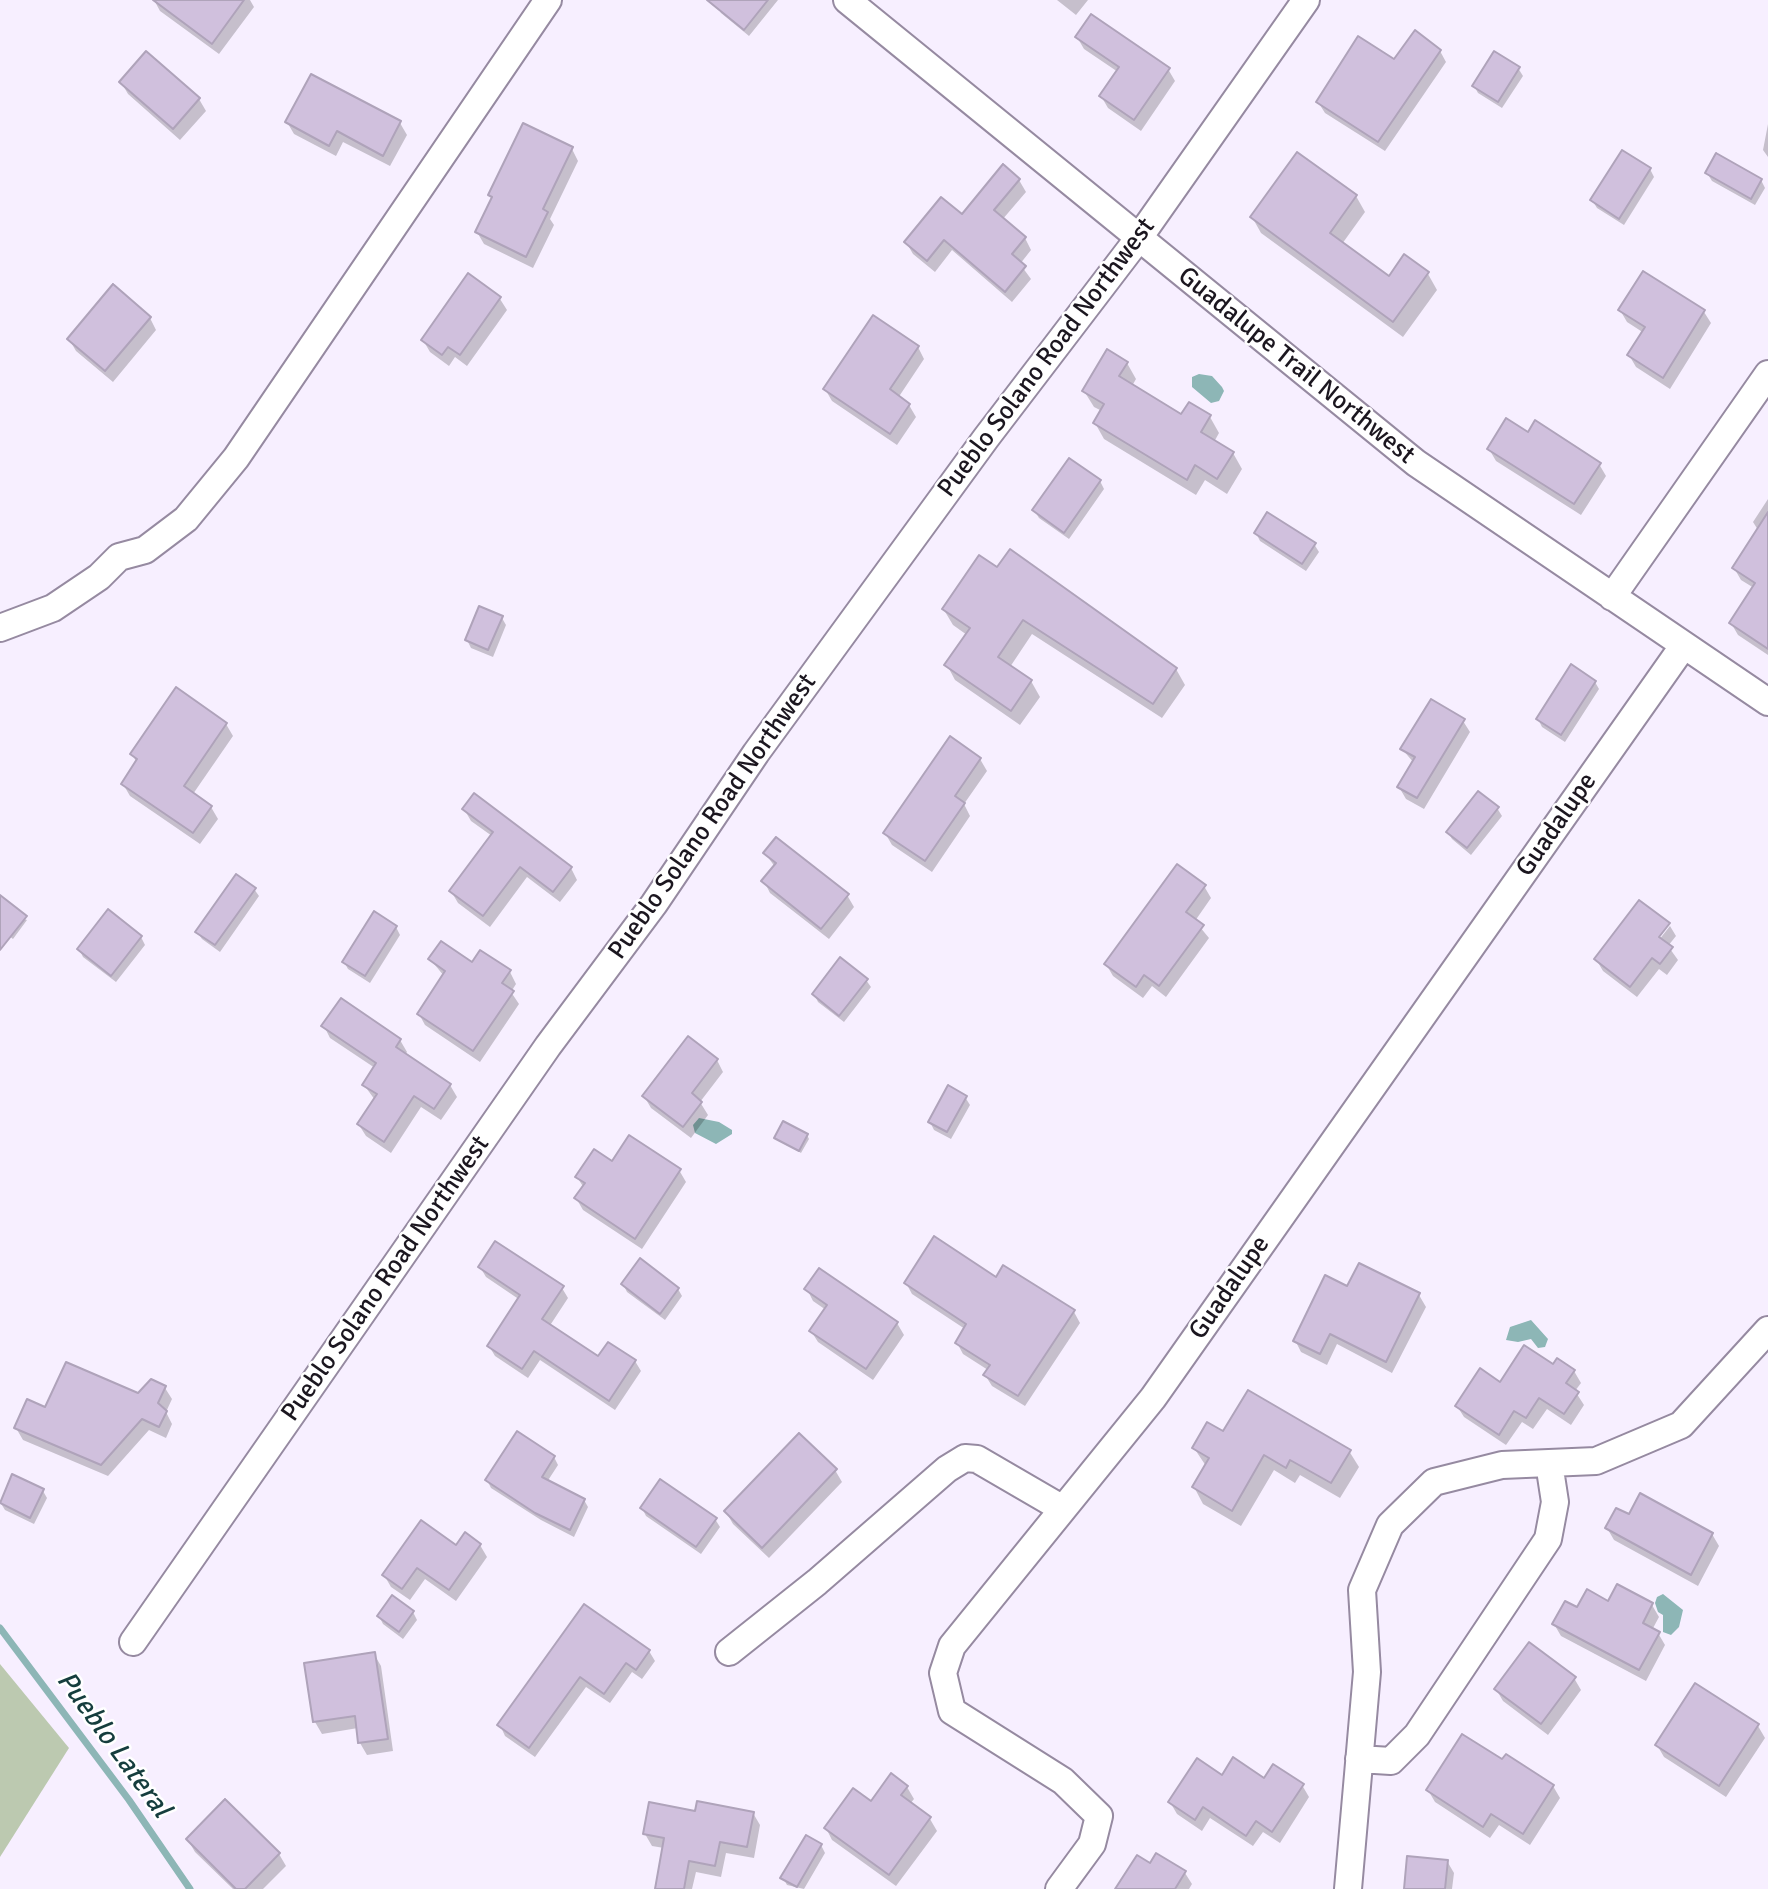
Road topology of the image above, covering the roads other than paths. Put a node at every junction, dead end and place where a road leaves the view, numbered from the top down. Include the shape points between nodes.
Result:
1 (548, 0) edge
2 (1306, 0) edge
3 (863, 5) edge
4 (1138, 239) junction
5 (1768, 374) edge
6 (1612, 597) junction
7 (0, 628) edge
8 (1684, 645) junction
9 (1768, 702) edge
10 (1768, 1330) edge
11 (1549, 1463) junction
12 (1063, 1509) junction
13 (133, 1642) dead end
14 (729, 1652) dead end
15 (1359, 1759) junction
16 (1059, 1889) edge
17 (1348, 1889) edge

1 - 7 street via 236,458 186,519 145,550 119,557 53,608
2 - 4 street, Pueblo Solano Road Northwest
3 - 4 street, Guadalupe Trail Northwest
4 - 6 street, Guadalupe Trail Northwest via 1416,463
4 - 13 street, Pueblo Solano Road Northwest via 756,753
5 - 6 street
6 - 8 street, Guadalupe Trail Northwest
8 - 9 street, Guadalupe Trail Northwest
8 - 12 street, Guadalupe via 1153,1398
10 - 11 street via 1681,1424 1596,1461
11 - 15 street via 1555,1502 1548,1539 1417,1735 1391,1761
11 - 15 street via 1502,1465 1434,1482 1390,1525 1362,1590 1367,1672
12 - 14 street via 977,1459 965,1458
12 - 16 street, Guadalupe via 952,1646 943,1673 952,1711 1063,1781 1099,1816 1092,1844
15 - 17 street

